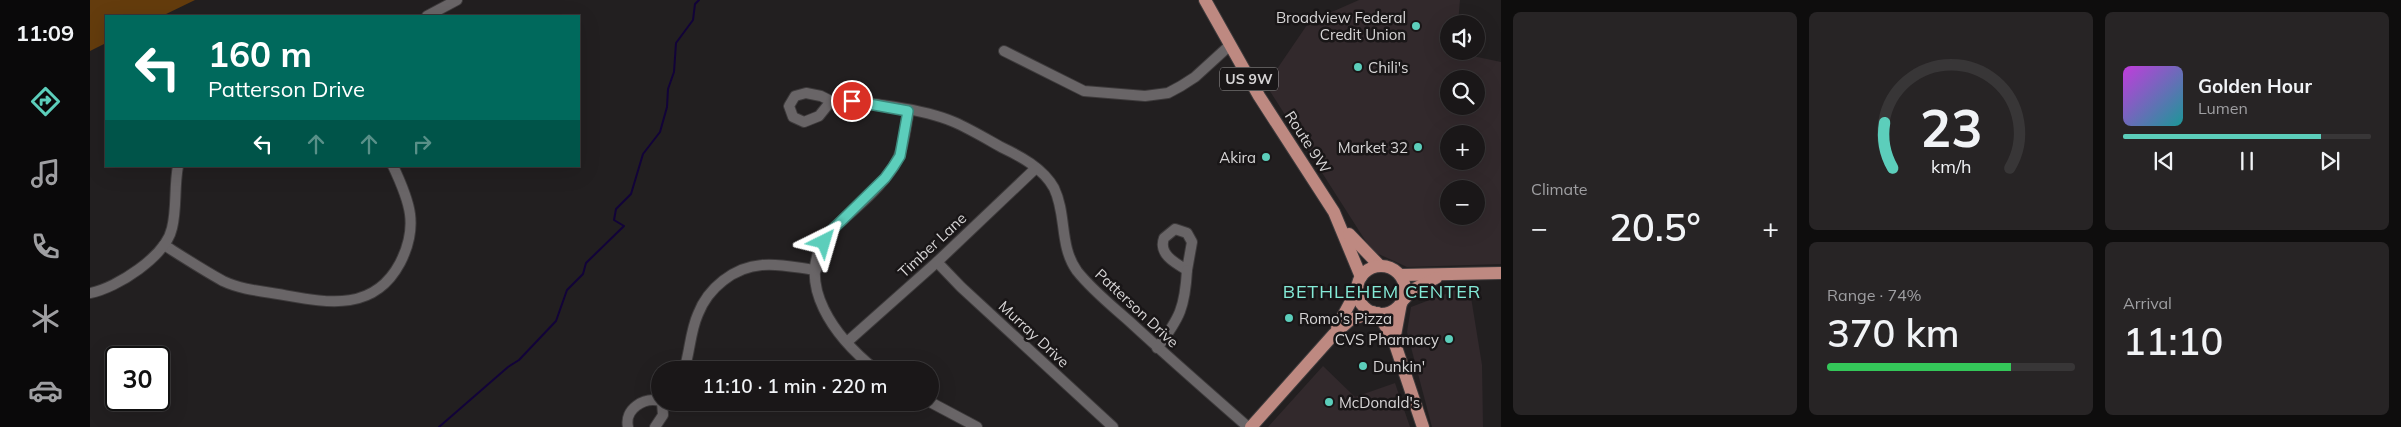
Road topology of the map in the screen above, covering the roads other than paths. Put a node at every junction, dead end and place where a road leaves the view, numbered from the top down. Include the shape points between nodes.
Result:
1 (457, 0) edge
2 (1205, 0) edge
3 (429, 15) edge
4 (1229, 46) junction
5 (1004, 51) dead end
6 (831, 101) dead end
7 (908, 111) junction
8 (178, 167) edge
9 (392, 167) edge
10 (1036, 168) junction
11 (1339, 222) junction
12 (164, 245) junction
13 (937, 262) junction
14 (1380, 266) junction
15 (816, 270) junction
16 (1187, 270) dead end
17 (1501, 273) edge
18 (1446, 274) junction
19 (1361, 276) junction
20 (1401, 276) junction
21 (1357, 290) junction
22 (90, 292) edge
23 (1402, 302) junction
24 (1375, 313) junction
25 (1334, 334) junction
26 (1394, 341) junction
27 (847, 342) junction
28 (1157, 348) junction
29 (686, 361) edge
30 (867, 361) edge
31 (651, 400) edge
32 (939, 407) edge
33 (662, 411) edge
34 (628, 427) edge
35 (656, 427) edge
36 (977, 427) edge
37 (1113, 427) edge
38 (1250, 427) edge
39 (1423, 427) edge

1 - 3 street
2 - 4 main road, Route 9W / US 9W
4 - 5 street via 1181,86 1168,93 1145,96 1084,91
4 - 11 main road, Route 9W / US 9W
6 - 7 street, Patterson Drive via 852,101
7 - 10 street, Patterson Drive via 952,122 1014,153
7 - 15 street via 900,156 885,178 829,233 819,251
8 - 12 street via 173,226
9 - 12 street via 408,199 411,233 398,266 387,281 358,299 326,303 240,288
10 - 13 street, Timber Lane
10 - 28 street, Patterson Drive via 1054,188 1065,246 1077,270
11 - 14 main road, Route 9W / US 9W
11 - 19 main road, Route 9W / US 9W
12 - 22 street via 124,279 106,289
13 - 27 street, Timber Lane
13 - 37 street, Murray Drive
14 - 19 main road
14 - 20 main road via 1388,267
15 - 27 street via 819,302 829,321
15 - 29 street via 762,265 740,270 719,283 706,296 697,314
16 - 28 street via 1183,307
17 - 18 main road
18 - 20 main road
18 - 23 main road via 1414,289
19 - 21 main road
20 - 23 main road via 1405,287
21 - 24 main road via 1362,304
21 - 25 main road
23 - 24 main road via 1391,312
23 - 26 main road
24 - 25 main road via 1350,320
24 - 26 main road
25 - 38 main road
26 - 39 main road
27 - 30 street
28 - 38 street, Patterson Drive
31 - 34 street via 636,406 628,416
32 - 36 street
33 - 35 street

